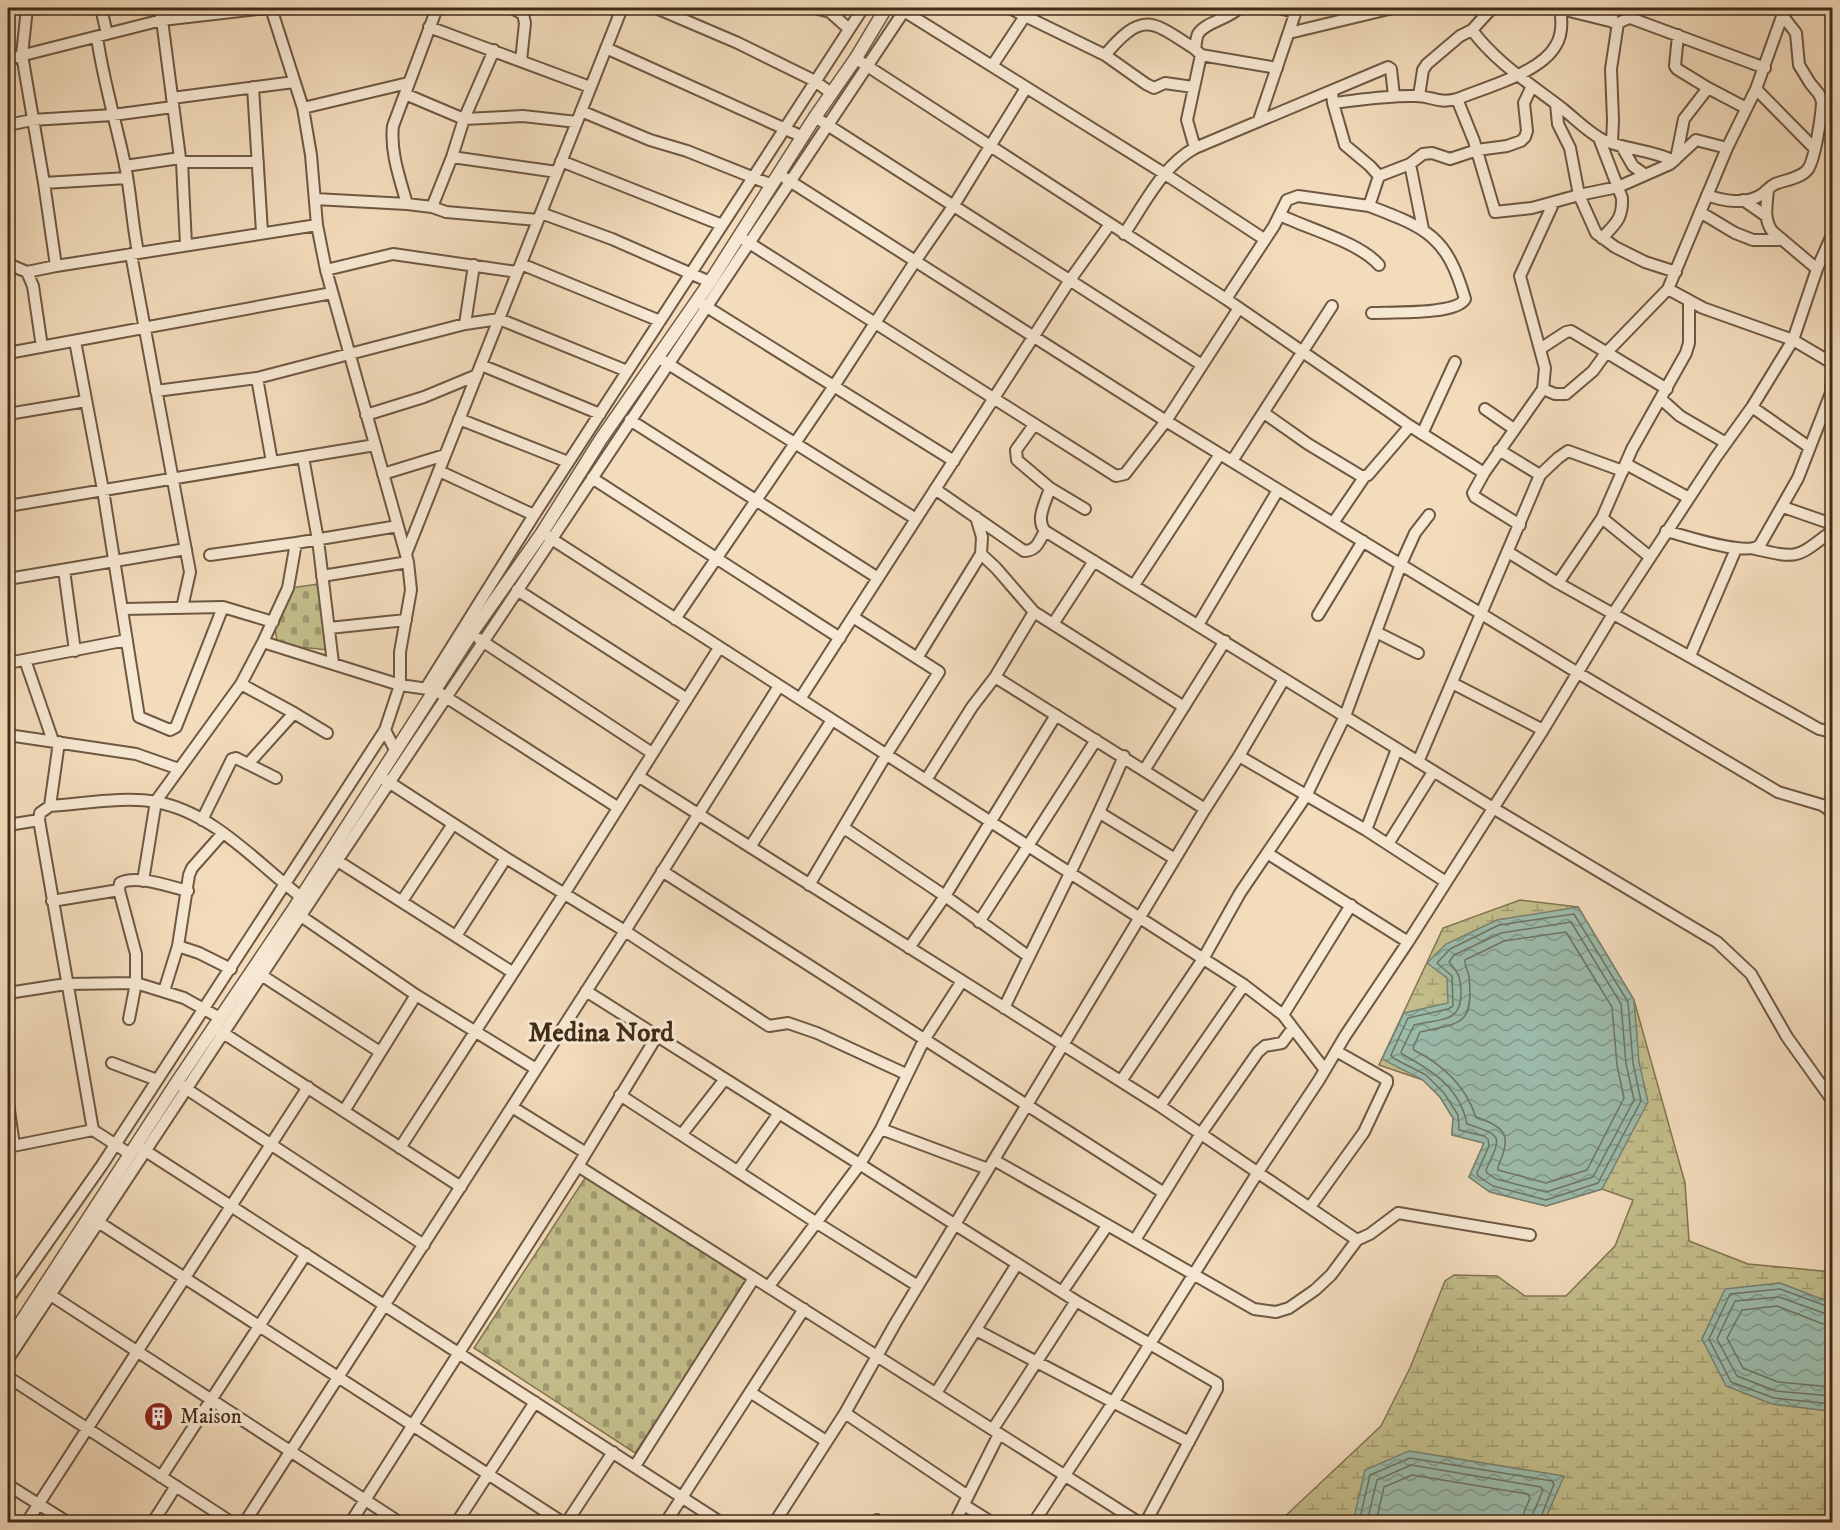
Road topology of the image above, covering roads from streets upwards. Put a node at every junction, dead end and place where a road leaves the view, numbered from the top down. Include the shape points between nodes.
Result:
1 (27, 8) edge
2 (101, 8) edge
3 (159, 8) edge
4 (269, 8) edge
5 (437, 8) edge
6 (512, 8) edge
7 (622, 8) edge
8 (656, 8) edge
9 (815, 8) edge
10 (863, 8) edge
11 (886, 8) edge
12 (1010, 8) edge
13 (1239, 8) edge
14 (1278, 8) edge
15 (1393, 8) edge
16 (1492, 8) edge
17 (1561, 8) edge
18 (1612, 8) edge
19 (903, 9) edge
20 (1296, 10) edge
21 (1783, 11) edge
22 (1025, 16) junction
23 (162, 20) junction
24 (1615, 22) junction
25 (429, 27) junction
26 (849, 29) junction
27 (1472, 30) junction
28 (1289, 33) junction
29 (1678, 35) junction
30 (102, 36) junction
31 (606, 48) junction
32 (494, 51) junction
33 (1198, 52) junction
34 (22, 55) junction
35 (1105, 55) junction
36 (856, 58) junction
37 (8, 59) edge
38 (521, 61) junction
39 (866, 66) junction
40 (992, 66) junction
41 (1277, 68) junction
42 (1765, 68) junction
43 (1517, 74) junction
44 (814, 81) junction
45 (294, 82) junction
46 (1532, 86) junction
47 (253, 87) junction
48 (590, 87) junction
49 (1193, 87) junction
50 (1026, 88) junction
51 (1708, 88) junction
52 (406, 89) junction
53 (1756, 89) junction
54 (831, 93) junction
55 (1395, 96) junction
56 (1419, 96) junction
57 (1333, 97) junction
58 (1457, 99) junction
59 (173, 102) junction
60 (1556, 104) junction
61 (303, 108) junction
62 (1746, 108) junction
63 (581, 111) junction
64 (113, 115) junction
65 (815, 117) junction
66 (464, 119) junction
67 (33, 120) junction
68 (1259, 120) junction
69 (577, 122) junction
70 (827, 124) junction
71 (8, 125) edge
72 (784, 128) junction
73 (1682, 131) junction
74 (803, 137) junction
75 (1599, 138) junction
76 (1696, 140) junction
77 (990, 144) junction
78 (1617, 145) junction
79 (1814, 147) junction
80 (1195, 148) junction
81 (1727, 148) junction
82 (1477, 150) junction
83 (452, 157) junction
84 (181, 160) junction
85 (1675, 160) junction
86 (258, 162) junction
87 (1410, 164) junction
88 (125, 166) junction
89 (559, 166) junction
90 (1633, 166) junction
91 (1165, 174) junction
92 (1644, 174) junction
93 (1379, 176) junction
94 (753, 177) junction
95 (127, 178) junction
96 (780, 180) junction
97 (1631, 181) junction
98 (44, 183) junction
99 (1618, 187) junction
100 (1767, 189) junction
101 (1579, 195) junction
102 (1707, 195) junction
103 (315, 199) junction
104 (1743, 200) junction
105 (1554, 202) junction
106 (407, 204) junction
107 (954, 205) junction
108 (1369, 206) junction
109 (432, 207) junction
110 (1700, 212) junction
111 (1280, 215) junction
112 (1766, 216) junction
113 (539, 217) junction
114 (1110, 224) junction
115 (317, 225) junction
116 (722, 225) junction
117 (1423, 229) junction
118 (262, 232) junction
119 (1124, 234) junction
120 (1833, 235) edge
121 (1602, 238) junction
122 (744, 239) junction
123 (1264, 239) junction
124 (1783, 240) junction
125 (186, 244) junction
126 (134, 253) junction
127 (916, 260) junction
128 (8, 264) edge
129 (1379, 265) dead end
130 (56, 266) junction
131 (474, 266) junction
132 (519, 268) junction
133 (1817, 269) junction
134 (326, 270) junction
135 (27, 272) junction
136 (691, 272) junction
137 (1676, 272) junction
138 (8, 275) edge
139 (1070, 280) junction
140 (710, 282) junction
141 (1668, 289) junction
142 (332, 293) junction
143 (1226, 299) junction
144 (1689, 301) junction
145 (701, 304) junction
146 (1332, 306) dead end
147 (1239, 308) junction
148 (1372, 313) dead end
149 (499, 319) junction
150 (660, 321) junction
151 (874, 322) junction
152 (465, 324) junction
153 (144, 329) junction
154 (1033, 336) junction
155 (1793, 340) junction
156 (75, 341) junction
157 (42, 347) junction
158 (1540, 349) junction
159 (8, 352) edge
160 (1304, 352) junction
161 (349, 353) junction
162 (1606, 353) junction
163 (663, 360) junction
164 (1455, 362) dead end
165 (1833, 363) edge
166 (1203, 365) junction
167 (479, 370) junction
168 (627, 371) junction
169 (1833, 377) edge
170 (257, 378) junction
171 (834, 386) junction
172 (1543, 388) junction
173 (1667, 389) junction
174 (156, 391) junction
175 (1832, 394) edge
176 (994, 398) junction
177 (1661, 399) junction
178 (86, 401) junction
179 (1752, 407) junction
180 (1485, 410) dead end
181 (1264, 413) junction
182 (8, 414) edge
183 (600, 414) junction
184 (366, 415) junction
185 (459, 419) junction
186 (630, 420) junction
187 (1166, 421) junction
188 (1034, 425) junction
189 (1410, 426) junction
190 (1514, 429) junction
191 (1422, 434) junction
192 (794, 443) junction
193 (1725, 443) junction
194 (375, 445) junction
195 (1809, 447) junction
196 (1499, 450) junction
197 (1220, 454) junction
198 (445, 455) junction
199 (303, 457) junction
200 (954, 460) junction
201 (1232, 461) junction
202 (272, 462) junction
203 (568, 462) junction
204 (1625, 467) junction
205 (439, 471) junction
206 (1484, 472) junction
207 (383, 474) junction
208 (1540, 475) junction
209 (1365, 476) junction
210 (592, 478) junction
211 (171, 479) junction
212 (1050, 488) junction
213 (935, 489) junction
214 (1278, 489) junction
215 (104, 490) junction
216 (1689, 498) junction
217 (757, 501) junction
218 (8, 506) edge
219 (1783, 507) junction
220 (1085, 509) dead end
221 (534, 515) junction
222 (1429, 515) dead end
223 (976, 517) junction
224 (1602, 518) junction
225 (916, 519) junction
226 (1333, 523) junction
227 (1833, 524) edge
228 (1520, 525) junction
229 (398, 526) junction
230 (1045, 531) junction
231 (1666, 531) junction
232 (1833, 531) edge
233 (546, 536) junction
234 (318, 540) junction
235 (1363, 541) junction
236 (296, 543) junction
237 (186, 549) junction
238 (1736, 549) junction
239 (1755, 549) junction
240 (1508, 552) junction
241 (981, 554) junction
242 (210, 555) dead end
243 (1650, 557) junction
244 (407, 558) junction
245 (717, 559) junction
246 (115, 560) junction
247 (1094, 561) junction
248 (1401, 564) junction
249 (64, 570) junction
250 (322, 576) junction
251 (878, 578) junction
252 (8, 579) edge
253 (1558, 583) junction
254 (1134, 585) junction
255 (517, 590) junction
256 (182, 608) junction
257 (223, 608) junction
258 (123, 609) junction
259 (1034, 612) junction
260 (1481, 614) junction
261 (1613, 614) junction
262 (1318, 615) dead end
263 (853, 617) junction
264 (675, 619) junction
265 (406, 620) junction
266 (273, 622) junction
267 (1053, 624) junction
268 (1198, 625) junction
269 (329, 628) junction
270 (1376, 632) junction
271 (471, 634) junction
272 (840, 638) junction
273 (127, 640) junction
274 (1225, 641) junction
275 (263, 642) junction
276 (482, 642) junction
277 (719, 648) junction
278 (75, 651) junction
279 (1418, 653) dead end
280 (1690, 656) junction
281 (917, 658) junction
282 (25, 660) junction
283 (8, 663) edge
284 (333, 663) junction
285 (1578, 673) junction
286 (995, 676) junction
287 (1284, 679) junction
288 (1452, 683) junction
289 (241, 684) junction
290 (400, 685) junction
291 (779, 686) junction
292 (436, 692) junction
293 (687, 699) junction
294 (800, 699) junction
295 (1184, 707) junction
296 (294, 713) junction
297 (1056, 715) junction
298 (1345, 716) junction
299 (832, 720) junction
300 (385, 730) junction
301 (1543, 730) junction
302 (1833, 732) edge
303 (327, 733) dead end
304 (8, 735) edge
305 (1096, 740) junction
306 (56, 741) junction
307 (1397, 749) junction
308 (395, 750) junction
309 (652, 753) junction
310 (886, 755) junction
311 (1124, 756) junction
312 (1239, 756) junction
313 (1418, 762) junction
314 (248, 764) junction
315 (179, 769) junction
316 (1145, 769) junction
317 (1433, 772) junction
318 (638, 776) junction
319 (276, 778) dead end
320 (384, 779) junction
321 (926, 780) junction
322 (1306, 796) junction
323 (156, 801) junction
324 (50, 806) junction
325 (617, 807) junction
326 (1493, 808) junction
327 (1205, 809) junction
328 (1833, 812) edge
329 (1100, 813) junction
330 (698, 814) junction
331 (39, 820) junction
332 (202, 820) junction
333 (990, 822) junction
334 (453, 824) junction
335 (8, 825) edge
336 (1366, 830) junction
337 (842, 831) junction
338 (223, 833) junction
339 (1388, 844) junction
340 (1028, 846) junction
341 (750, 847) junction
342 (1267, 853) junction
343 (332, 857) junction
344 (506, 858) junction
345 (1175, 859) junction
346 (662, 871) junction
347 (1070, 873) junction
348 (143, 881) junction
349 (1446, 882) junction
350 (284, 884) junction
351 (809, 885) junction
352 (119, 890) junction
353 (188, 891) junction
354 (564, 894) junction
355 (945, 896) junction
356 (300, 897) junction
357 (52, 901) junction
358 (402, 901) junction
359 (1351, 905) junction
360 (297, 913) junction
361 (1140, 918) junction
362 (980, 922) junction
363 (625, 931) junction
364 (456, 936) junction
365 (1408, 942) junction
366 (178, 946) junction
367 (909, 948) junction
368 (1028, 956) junction
369 (1203, 959) junction
370 (231, 969) junction
371 (257, 972) junction
372 (512, 972) junction
373 (962, 981) junction
374 (136, 983) junction
375 (66, 984) junction
376 (1244, 985) junction
377 (164, 990) junction
378 (586, 991) junction
379 (8, 993) edge
380 (416, 995) junction
381 (1004, 1008) junction
382 (204, 1009) junction
383 (1283, 1015) junction
384 (129, 1020) dead end
385 (219, 1025) junction
386 (1293, 1028) junction
387 (477, 1031) junction
388 (657, 1036) junction
389 (924, 1040) junction
390 (1063, 1046) junction
391 (1336, 1051) junction
392 (380, 1052) junction
393 (112, 1063) dead end
394 (536, 1069) junction
395 (1325, 1070) junction
396 (906, 1074) junction
397 (725, 1079) junction
398 (157, 1080) junction
399 (1121, 1082) junction
400 (181, 1085) junction
401 (308, 1087) junction
402 (620, 1095) junction
403 (1833, 1100) edge
404 (8, 1103) edge
405 (1027, 1105) junction
406 (1160, 1106) junction
407 (512, 1107) junction
408 (344, 1111) junction
409 (779, 1113) junction
410 (881, 1129) junction
411 (93, 1130) junction
412 (682, 1134) junction
413 (1200, 1135) junction
414 (115, 1143) junction
415 (271, 1145) junction
416 (11, 1146) edge
417 (400, 1148) junction
418 (137, 1150) junction
419 (586, 1153) junction
420 (860, 1164) junction
421 (991, 1165) junction
422 (578, 1166) junction
423 (738, 1171) junction
424 (1258, 1172) junction
425 (461, 1187) junction
426 (1164, 1193) junction
427 (232, 1206) junction
428 (1310, 1207) junction
429 (94, 1219) junction
430 (817, 1223) junction
431 (955, 1224) junction
432 (1107, 1226) junction
433 (1530, 1236) dead end
434 (1135, 1240) junction
435 (1357, 1240) junction
436 (424, 1245) junction
437 (306, 1254) junction
438 (1017, 1264) junction
439 (1192, 1274) junction
440 (754, 1278) junction
441 (185, 1279) junction
442 (769, 1286) junction
443 (918, 1286) junction
444 (45, 1292) junction
445 (1062, 1292) junction
446 (8, 1299) edge
447 (1076, 1301) junction
448 (386, 1306) junction
449 (804, 1309) junction
450 (259, 1327) junction
451 (976, 1330) junction
452 (8, 1342) edge
453 (1149, 1344) junction
454 (138, 1352) junction
455 (458, 1352) junction
456 (876, 1355) junction
457 (8, 1359) edge
458 (1036, 1362) junction
459 (8, 1377) edge
460 (339, 1378) junction
461 (750, 1392) junction
462 (936, 1393) junction
463 (212, 1401) junction
464 (1114, 1401) junction
465 (535, 1402) junction
466 (844, 1413) junction
467 (412, 1426) junction
468 (88, 1429) junction
469 (996, 1432) junction
470 (826, 1441) junction
471 (1189, 1442) junction
472 (291, 1452) junction
473 (613, 1452) junction
474 (635, 1466) junction
475 (488, 1475) junction
476 (1064, 1476) junction
477 (161, 1477) junction
478 (8, 1485) edge
479 (176, 1486) junction
480 (682, 1497) junction
481 (365, 1500) junction
482 (966, 1500) junction
483 (39, 1504) junction
484 (27, 1522) edge
485 (67, 1522) edge
486 (153, 1522) edge
487 (231, 1522) edge
488 (245, 1522) edge
489 (351, 1522) edge
490 (399, 1522) edge
491 (457, 1522) edge
492 (562, 1522) edge
493 (567, 1522) edge
494 (666, 1522) edge
495 (720, 1522) edge
496 (775, 1522) edge
497 (955, 1522) edge
498 (990, 1522) edge
499 (1034, 1522) edge
500 (1138, 1522) edge
501 (1146, 1522) edge

1 - 34 street
2 - 30 street
3 - 23 street
4 - 23 street
4 - 45 street
5 - 25 street
6 - 38 street via 523,14 525,23
7 - 31 street
8 - 44 street
9 - 26 street via 830,12
10 - 26 street
11 - 36 street
12 - 22 street
13 - 33 street via 1199,33
14 - 20 street
15 - 28 street
16 - 27 street
17 - 24 street
17 - 43 street via 1556,45 1540,63
18 - 24 street
19 - 39 street
19 - 40 street
20 - 28 street
21 - 42 street
21 - 79 street via 1796,33 1799,65 1820,94
22 - 35 street
22 - 40 street
23 - 30 street
23 - 59 street
24 - 29 street via 1629,18
24 - 78 street via 1611,69
25 - 32 street
25 - 52 street
26 - 44 street
27 - 43 street
27 - 56 street via 1427,64
28 - 41 street
29 - 42 street
29 - 51 street via 1675,66
30 - 34 street
30 - 64 street
31 - 48 street
31 - 72 street
32 - 38 street
32 - 66 street
33 - 35 street via 1158,25 1145,24 1129,30
33 - 41 street
33 - 49 street
34 - 37 street
34 - 67 street
35 - 49 street via 1154,88 1165,83
36 - 39 street
36 - 54 street
38 - 48 street
39 - 70 street
39 - 77 street
40 - 50 street
41 - 68 street
42 - 53 street
43 - 46 street
43 - 58 street
44 - 54 street
44 - 72 street
45 - 47 street
45 - 61 street
46 - 60 street
46 - 82 street via 1524,106 1525,137 1507,146
47 - 59 street
47 - 86 street
48 - 63 street
49 - 80 street via 1187,120
50 - 77 street
50 - 91 street
51 - 62 street
51 - 73 street via 1684,119
52 - 61 street
52 - 66 street
52 - 106 street via 392,137
53 - 62 street
53 - 79 street
54 - 65 street
55 - 56 street
55 - 57 street
55 - 57 street via 1390,67
56 - 58 street via 1443,102
57 - 68 street
57 - 93 street via 1345,145
58 - 82 street
59 - 64 street
59 - 84 street
60 - 75 street
60 - 101 street
61 - 103 street
62 - 81 street
63 - 69 street
63 - 94 street
64 - 67 street
64 - 88 street
65 - 70 street
65 - 74 street
66 - 69 street via 523,116
66 - 83 street
67 - 71 street
67 - 98 street
68 - 80 street
69 - 89 street
70 - 96 street
70 - 107 street
72 - 74 street
72 - 94 street
73 - 76 street
73 - 85 street
74 - 96 street
75 - 78 street
75 - 99 street
76 - 81 street
76 - 85 street
77 - 107 street
77 - 114 street
78 - 85 street
78 - 90 street
79 - 100 street via 1803,174
80 - 91 street
81 - 102 street
82 - 87 street via 1450,159 1424,154
82 - 105 street via 1495,212
83 - 89 street
83 - 109 street
84 - 86 street
84 - 88 street
84 - 125 street
85 - 92 street
86 - 118 street
87 - 93 street
87 - 117 street
88 - 95 street
89 - 113 street
89 - 116 street
90 - 92 street
90 - 97 street
91 - 119 street
91 - 123 street
92 - 97 street
93 - 108 street
94 - 96 street
94 - 116 street
95 - 98 street
95 - 126 street
96 - 122 street
96 - 122 street
96 - 127 street
97 - 99 street
98 - 130 street
99 - 101 street
99 - 121 street via 1621,215
100 - 104 street via 1756,198
100 - 112 street
101 - 105 street
101 - 121 street via 1592,228
102 - 104 street via 1723,201
102 - 110 street
103 - 106 street
103 - 115 street
104 - 112 street
105 - 158 street via 1520,276
106 - 109 street
107 - 127 street
107 - 139 street
108 - 111 street via 1292,196
108 - 117 street
109 - 113 street via 446,212
110 - 124 street via 1744,237
110 - 137 street
111 - 123 street
111 - 129 street via 1359,249
112 - 124 street via 1772,231
113 - 132 street
113 - 136 street via 612,239
114 - 119 street
114 - 139 street
115 - 118 street
115 - 134 street
116 - 136 street
117 - 148 street via 1451,261 1465,299 1463,304
118 - 125 street
119 - 143 street
120 - 133 street
121 - 137 street via 1645,262
122 - 140 street
122 - 145 street
122 - 151 street
123 - 143 street
124 - 133 street
125 - 126 street
126 - 130 street
126 - 153 street
127 - 151 street
127 - 154 street
128 - 135 street
130 - 135 street
131 - 132 street
131 - 134 street via 393,254
131 - 152 street
132 - 149 street
132 - 150 street
133 - 155 street
134 - 142 street
135 - 138 street
135 - 157 street via 33,286
136 - 140 street
136 - 150 street
137 - 141 street
139 - 154 street
139 - 166 street
140 - 145 street
141 - 144 street
141 - 162 street
142 - 153 street
142 - 161 street
143 - 147 street
144 - 155 street
144 - 173 street via 1689,348
145 - 163 street
145 - 171 street
146 - 160 street
147 - 160 street
147 - 166 street
149 - 152 street
149 - 167 street
149 - 168 street
150 - 168 street
151 - 171 street
151 - 176 street
152 - 161 street
153 - 156 street
153 - 174 street
154 - 176 street
154 - 187 street
155 - 165 street
155 - 179 street
156 - 157 street
156 - 178 street
157 - 159 street
158 - 162 street via 1571,331
158 - 172 street via 1546,372
160 - 181 street
160 - 189 street
161 - 170 street
161 - 184 street
162 - 172 street via 1593,371 1566,394
162 - 173 street
163 - 186 street
163 - 192 street
163 - 233 street via 601,440
164 - 191 street
166 - 187 street
167 - 183 street
167 - 184 street via 424,397
167 - 185 street
168 - 183 street
169 - 175 street
170 - 174 street
170 - 202 street
171 - 192 street
171 - 200 street
172 - 190 street
173 - 177 street
174 - 211 street
175 - 195 street
176 - 188 street
176 - 200 street
177 - 193 street via 1676,413
177 - 204 street
178 - 182 street
178 - 215 street
179 - 193 street
179 - 195 street
180 - 190 street
181 - 201 street
181 - 209 street via 1308,444
183 - 203 street
184 - 194 street
185 - 198 street
185 - 203 street
186 - 210 street
186 - 217 street
187 - 188 street via 1125,474 1116,476
187 - 197 street
188 - 212 street via 1015,455
189 - 191 street
189 - 209 street
190 - 196 street
191 - 206 street
192 - 217 street
192 - 225 street
193 - 216 street
194 - 199 street
194 - 207 street
195 - 219 street
196 - 206 street
196 - 208 street
197 - 201 street
197 - 254 street
198 - 205 street
198 - 207 street
199 - 202 street
199 - 234 street
200 - 213 street
201 - 214 street
202 - 211 street
203 - 221 street
204 - 208 street via 1568,451
204 - 216 street
204 - 224 street
205 - 221 street
205 - 244 street
206 - 228 street via 1473,493 1475,497
207 - 229 street
208 - 228 street
209 - 226 street
210 - 233 street
210 - 245 street
211 - 215 street
211 - 237 street
212 - 220 street
212 - 230 street via 1040,518
213 - 223 street
213 - 225 street
214 - 226 street
214 - 268 street
215 - 218 street
215 - 246 street
216 - 231 street
217 - 245 street
217 - 251 street
219 - 227 street
219 - 239 street
221 - 292 street
222 - 248 street
223 - 230 street via 1024,551 1036,547
223 - 241 street via 982,537
224 - 243 street
224 - 253 street
225 - 251 street
226 - 235 street
228 - 240 street
229 - 234 street
229 - 244 street
230 - 247 street
231 - 238 street
231 - 243 street
232 - 239 street via 1794,556
233 - 255 street
233 - 264 street
233 - 271 street
234 - 236 street
234 - 250 street
235 - 248 street
235 - 262 street
236 - 242 street
236 - 266 street via 288,588
237 - 246 street
237 - 256 street via 190,572
238 - 239 street
238 - 280 street
240 - 253 street
240 - 260 street
241 - 259 street
241 - 281 street
243 - 261 street
244 - 250 street
244 - 265 street via 411,590
245 - 264 street
245 - 272 street
246 - 249 street
246 - 258 street
247 - 254 street
247 - 267 street
248 - 260 street
248 - 270 street
249 - 252 street
249 - 278 street
250 - 269 street
251 - 263 street
253 - 261 street
254 - 268 street
255 - 276 street
255 - 293 street
256 - 257 street
256 - 258 street
257 - 266 street
257 - 273 street via 176,727 170,730 139,717
258 - 273 street
259 - 267 street
259 - 286 street
260 - 285 street
260 - 288 street
261 - 280 street
261 - 285 street
263 - 272 street
263 - 281 street
264 - 277 street
265 - 269 street
265 - 290 street via 400,652
266 - 275 street
267 - 295 street
268 - 274 street
269 - 284 street
270 - 279 street
270 - 298 street
271 - 276 street
271 - 292 street
272 - 294 street
273 - 278 street
274 - 287 street
274 - 295 street
275 - 284 street
275 - 289 street
276 - 292 street
276 - 309 street
277 - 291 street
277 - 293 street
278 - 282 street
280 - 302 street via 1819,729
281 - 310 street via 939,672
282 - 283 street
282 - 306 street
284 - 290 street
285 - 301 street
285 - 328 street via 1778,792
286 - 297 street
286 - 321 street
287 - 298 street
287 - 312 street
288 - 301 street
288 - 313 street
289 - 296 street
289 - 315 street
290 - 292 street
290 - 300 street
291 - 294 street
291 - 330 street
292 - 308 street
292 - 320 street
292 - 325 street
293 - 309 street
294 - 299 street
295 - 316 street
296 - 303 street
296 - 314 street
297 - 305 street
297 - 333 street
298 - 307 street
298 - 322 street
299 - 310 street
299 - 341 street
300 - 308 street
300 - 350 street
301 - 326 street
304 - 306 street
305 - 311 street
305 - 340 street
306 - 315 street via 136,754
306 - 324 street
307 - 313 street
307 - 336 street
308 - 320 street
309 - 318 street
310 - 321 street
310 - 337 street
311 - 316 street
311 - 329 street
312 - 322 street
312 - 327 street
313 - 317 street
314 - 319 street
314 - 332 street via 232,759
315 - 323 street
316 - 327 street
317 - 326 street
317 - 339 street
318 - 325 street
318 - 330 street
320 - 334 street
320 - 343 street
321 - 333 street
322 - 336 street
322 - 342 street
323 - 324 street
323 - 332 street
323 - 348 street
324 - 331 street via 40,813
325 - 354 street
326 - 349 street
326 - 403 street via 1717,942 1751,974 1787,1037
327 - 345 street
329 - 345 street
329 - 347 street
330 - 341 street
330 - 346 street
331 - 335 street
331 - 357 street
332 - 338 street
333 - 340 street
333 - 355 street
334 - 344 street
334 - 358 street
336 - 339 street
337 - 351 street
337 - 355 street via 847,830
338 - 350 street
338 - 353 street via 192,868
339 - 349 street
340 - 347 street
340 - 362 street
341 - 351 street
342 - 359 street
342 - 369 street
343 - 356 street
343 - 358 street
343 - 360 street
344 - 354 street
344 - 364 street
345 - 361 street
346 - 363 street
346 - 389 street
347 - 361 street
347 - 368 street
348 - 352 street via 125,880
348 - 353 street
349 - 365 street
350 - 356 street
350 - 370 street
351 - 367 street
352 - 357 street
352 - 374 street via 134,941
353 - 366 street
354 - 363 street
354 - 372 street
355 - 362 street
355 - 367 street
356 - 360 street
357 - 375 street
358 - 364 street
359 - 365 street
359 - 383 street
360 - 371 street
360 - 380 street
361 - 369 street
361 - 390 street
362 - 368 street
363 - 378 street
363 - 396 street via 769,1026 788,1023 818,1033
364 - 372 street
365 - 391 street
366 - 370 street
366 - 377 street
367 - 373 street
368 - 381 street
369 - 376 street
369 - 399 street
370 - 382 street
371 - 385 street
371 - 392 street
372 - 387 street
373 - 381 street
373 - 389 street
374 - 375 street
374 - 377 street
374 - 384 street
375 - 379 street
375 - 411 street
376 - 383 street
376 - 406 street
377 - 382 street
378 - 388 street
378 - 394 street
380 - 387 street
380 - 392 street
381 - 390 street
382 - 385 street
382 - 398 street
383 - 386 street
385 - 400 street
385 - 401 street
386 - 395 street
386 - 413 street via 1282,1043 1265,1046 1258,1052
387 - 394 street
387 - 417 street
388 - 397 street
388 - 402 street
389 - 396 street
389 - 405 street
390 - 399 street
390 - 405 street
391 - 395 street
391 - 428 street via 1387,1083 1364,1132
392 - 408 street
393 - 398 street
394 - 407 street
395 - 424 street
396 - 410 street
397 - 409 street
397 - 412 street
398 - 414 street
399 - 406 street
400 - 415 street
400 - 418 street
401 - 408 street
401 - 415 street
402 - 412 street
402 - 419 street
404 - 416 street
405 - 421 street
405 - 426 street
406 - 413 street
407 - 419 street
407 - 425 street
408 - 417 street
409 - 420 street
409 - 423 street
410 - 420 street
410 - 421 street
411 - 414 street
411 - 416 street
412 - 423 street
413 - 424 street
413 - 426 street
414 - 418 street
414 - 446 street
415 - 427 street
415 - 436 street
417 - 425 street
418 - 427 street
418 - 429 street
419 - 422 street
420 - 430 street
420 - 431 street
421 - 431 street
421 - 432 street
422 - 440 street
422 - 455 street
423 - 430 street
424 - 428 street
424 - 439 street
425 - 436 street
426 - 434 street
427 - 437 street
427 - 441 street
428 - 435 street
429 - 441 street
429 - 444 street
430 - 442 street
430 - 443 street
431 - 438 street
431 - 443 street
432 - 434 street
432 - 445 street
433 - 435 street via 1402,1213
434 - 439 street
435 - 439 street via 1315,1290 1276,1312 1254,1309
436 - 448 street
437 - 448 street
437 - 450 street
438 - 445 street
438 - 451 street
439 - 453 street
440 - 442 street
440 - 474 street
441 - 450 street
441 - 454 street
442 - 449 street
443 - 456 street
444 - 452 street
444 - 454 street
444 - 457 street
445 - 447 street
447 - 453 street
447 - 458 street
448 - 455 street
448 - 460 street
449 - 456 street
449 - 461 street
450 - 460 street
450 - 463 street
451 - 458 street
451 - 462 street
453 - 464 street
453 - 471 street via 1217,1383
454 - 463 street
454 - 468 street
455 - 465 street
455 - 467 street
456 - 462 street
456 - 466 street
458 - 464 street
458 - 469 street
459 - 468 street
460 - 467 street
460 - 472 street
461 - 470 street
461 - 480 street
462 - 469 street
463 - 472 street
463 - 477 street
464 - 471 street
464 - 476 street
465 - 473 street
465 - 475 street
466 - 470 street
466 - 482 street
467 - 475 street
467 - 481 street
468 - 477 street
468 - 483 street
469 - 476 street
469 - 482 street
470 - 496 street
471 - 501 street
472 - 481 street
472 - 488 street
473 - 474 street
473 - 493 street
474 - 480 street
475 - 491 street
475 - 492 street
476 - 499 street
476 - 500 street
477 - 479 street
478 - 483 street
479 - 486 street
479 - 487 street
480 - 494 street
480 - 495 street
481 - 489 street
481 - 490 street
482 - 497 street
482 - 498 street
483 - 484 street
483 - 485 street

